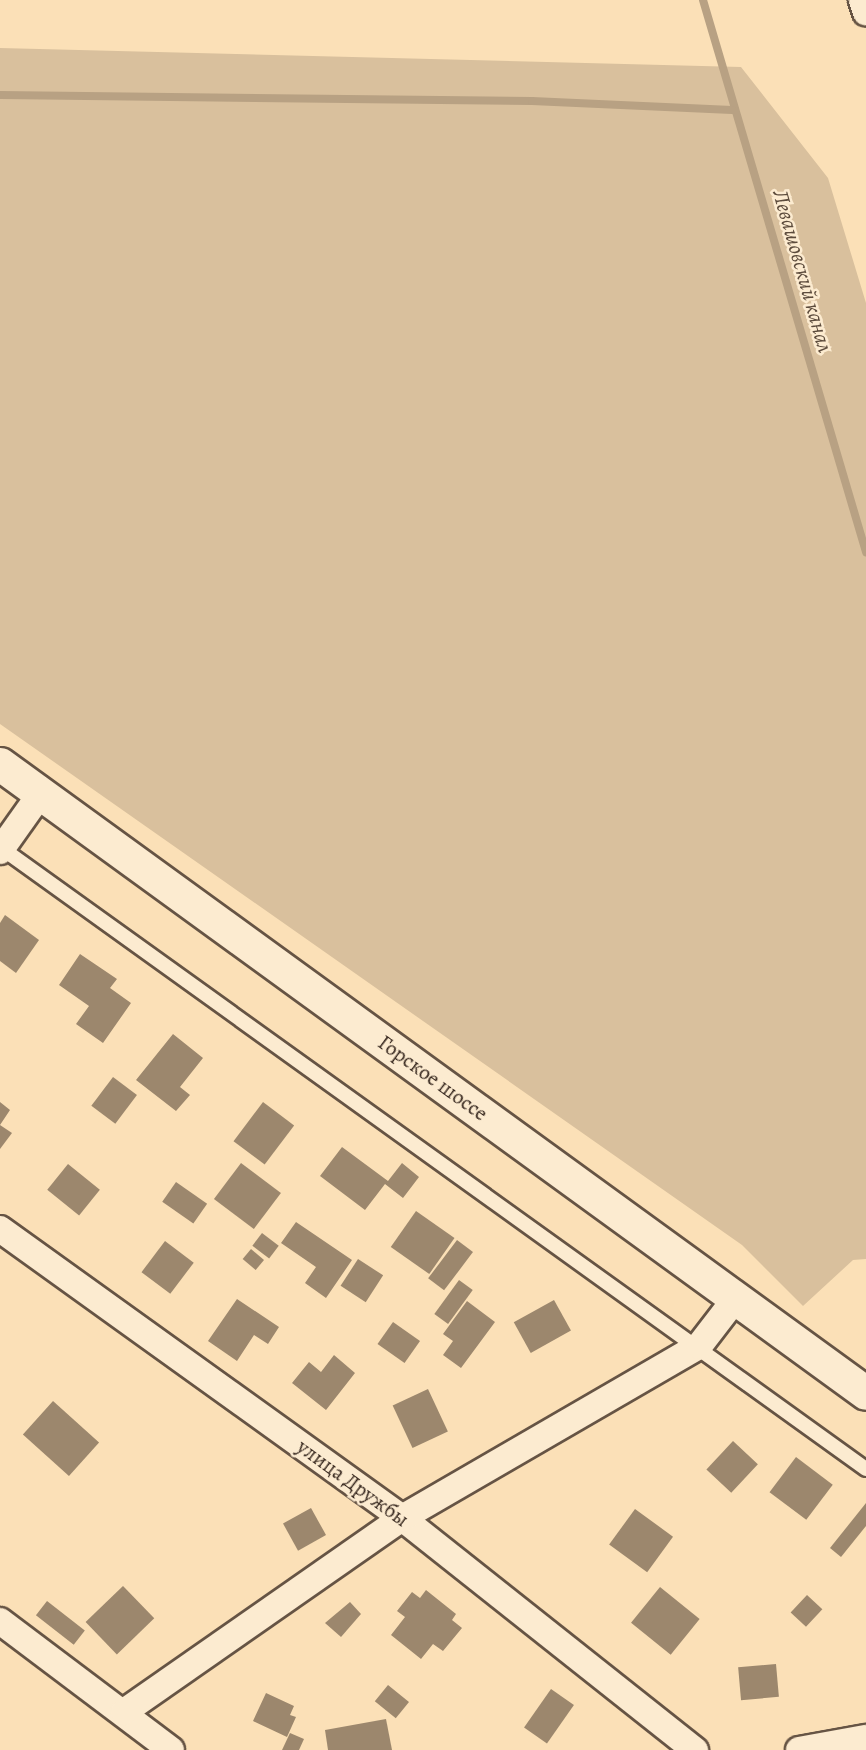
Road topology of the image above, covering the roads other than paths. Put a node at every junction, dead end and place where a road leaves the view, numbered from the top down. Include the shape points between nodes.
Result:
1 (862, 0) edge
2 (866, 12) edge
3 (0, 764) edge
4 (41, 793) junction
5 (1, 848) edge
6 (0, 1229) edge
7 (736, 1298) junction
8 (699, 1346) junction
9 (866, 1393) edge
10 (866, 1469) edge
11 (402, 1518) junction
12 (0, 1621) edge
13 (124, 1712) junction
14 (866, 1738) edge
15 (171, 1750) edge
16 (695, 1750) edge
17 (800, 1750) edge

1 - 2 street
3 - 4 main road, Горское шоссе
4 - 5 street
4 - 7 main road, Горское шоссе
5 - 8 lane
6 - 11 street, улица Дружбы
7 - 8 street
7 - 9 main road, Горское шоссе
8 - 10 lane
8 - 11 street
11 - 13 street
11 - 16 street, улица Дружбы
12 - 13 street
13 - 15 street
14 - 17 street

